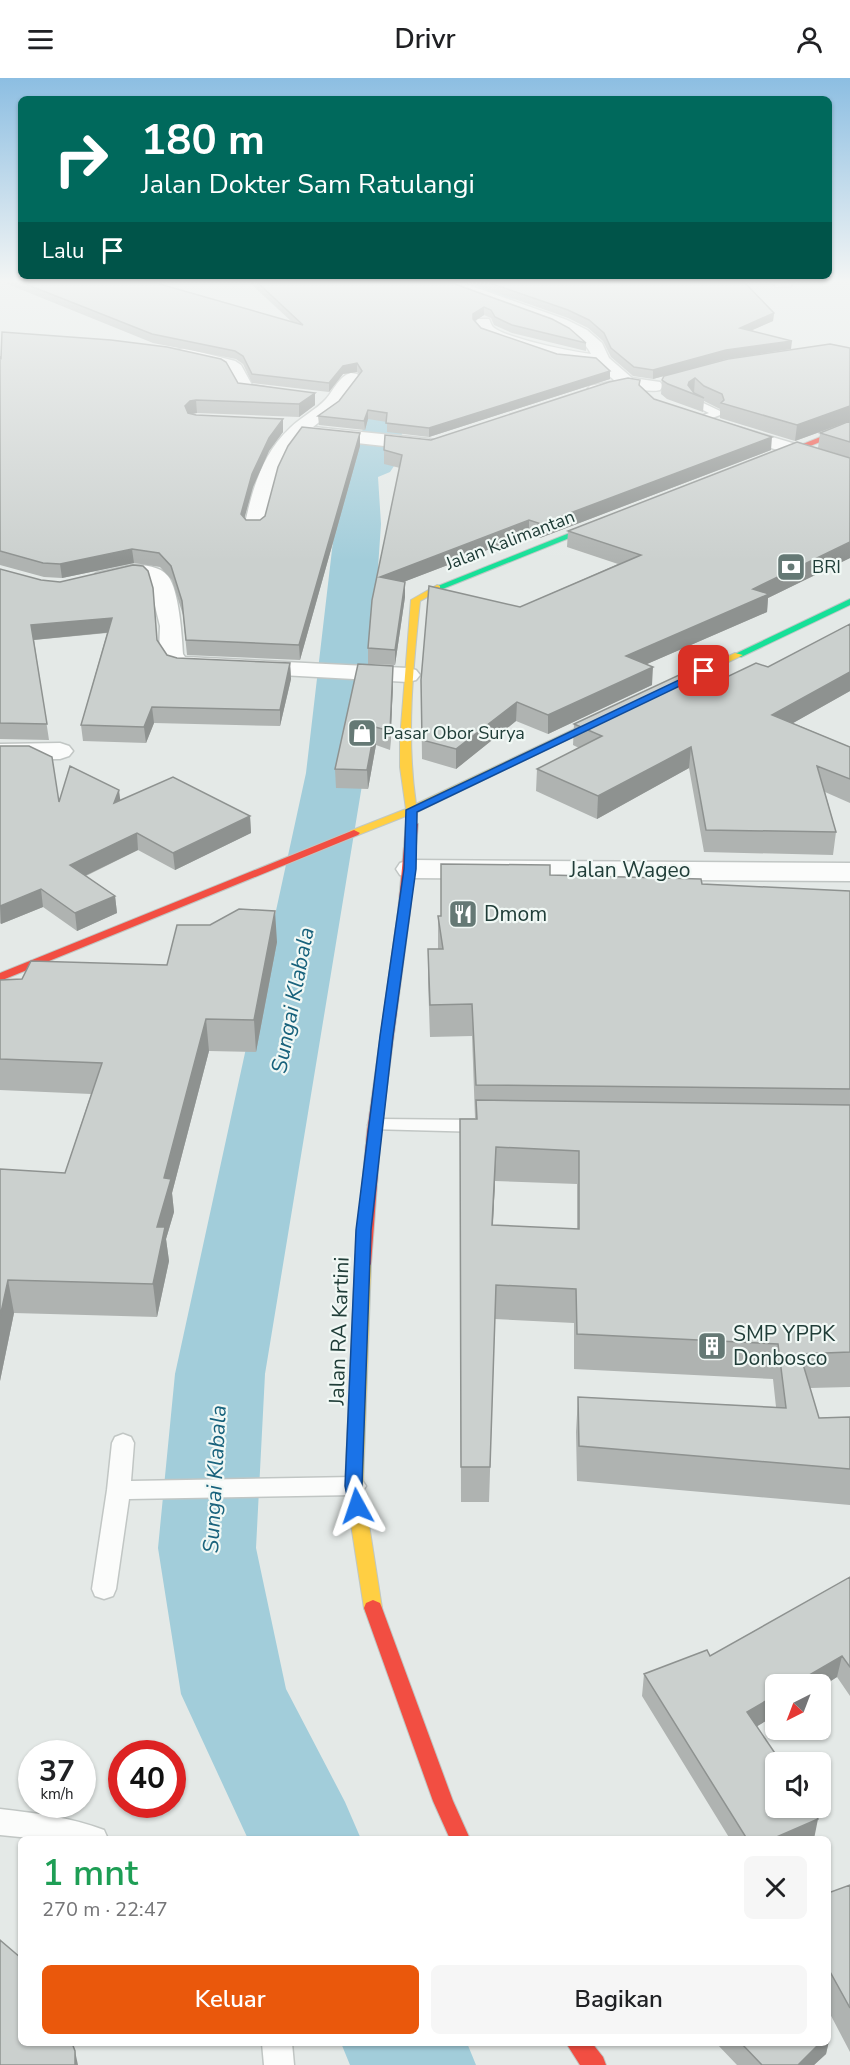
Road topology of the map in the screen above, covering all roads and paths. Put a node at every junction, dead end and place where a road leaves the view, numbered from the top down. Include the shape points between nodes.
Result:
1 (238, 376) edge
2 (619, 376) edge
3 (351, 378) edge
4 (627, 383) junction
5 (577, 396) edge
6 (694, 398) edge
7 (334, 400) junction
8 (660, 405) edge
9 (680, 413) edge
10 (699, 420) junction
11 (294, 426) junction
12 (850, 427) edge
13 (450, 440) edge
14 (796, 449) junction
15 (752, 466) edge
16 (850, 466) edge
17 (622, 515) edge
18 (254, 528) edge
19 (83, 583) edge
20 (850, 602) edge
21 (408, 675) junction
22 (60, 751) dead end
23 (0, 752) edge
24 (412, 810) junction
25 (410, 869) junction
26 (850, 872) edge
27 (0, 977) edge
28 (377, 1125) junction
29 (495, 1126) edge
30 (123, 1443) dead end
31 (354, 1486) junction
32 (119, 1490) junction
33 (104, 1589) dead end
34 (0, 1822) edge
35 (82, 1836) edge
36 (459, 1836) edge
37 (277, 2046) edge
38 (579, 2046) edge
39 (279, 2065) edge
40 (595, 2065) edge

1 - 7 street via 244,390
2 - 4 street
3 - 7 street
4 - 5 street
4 - 8 street via 662,383 649,396
6 - 10 lane via 717,413
7 - 11 street
9 - 10 street
10 - 14 street
11 - 13 street via 430,445
11 - 18 street via 271,463
12 - 14 street
14 - 15 street
14 - 16 street
17 - 21 street, Jalan Kalimantan via 427,592 416,600
19 - 21 street via 141,571 155,575 166,601 171,654 178,664
20 - 24 street
21 - 24 street, Jalan Kalimantan via 405,760
22 - 23 street
24 - 25 street, Jalan RA Kartini
24 - 27 street
25 - 26 street, Jalan Wageo
25 - 28 street, Jalan RA Kartini
28 - 29 lane
28 - 31 street, Jalan RA Kartini via 364,1230
30 - 32 lane
31 - 32 lane
31 - 36 street, Jalan RA Kartini via 372,1606
32 - 33 lane
34 - 35 lane
37 - 39 lane
38 - 40 street

